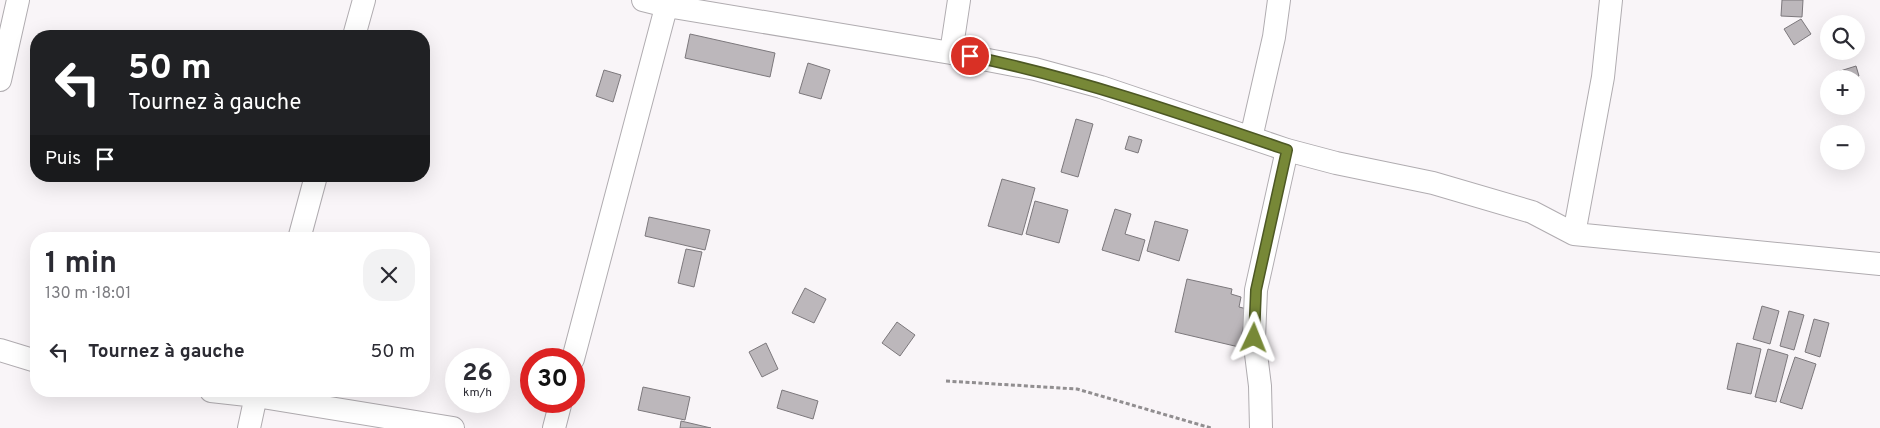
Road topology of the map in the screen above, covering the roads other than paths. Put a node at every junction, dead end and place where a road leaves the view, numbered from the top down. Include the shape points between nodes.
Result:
1 (18, 0) edge
2 (364, 0) edge
3 (643, 0) edge
4 (959, 0) edge
5 (1279, 0) edge
6 (1610, 0) edge
7 (668, 3) edge
8 (356, 30) edge
9 (950, 53) junction
10 (0, 80) edge
11 (1251, 138) junction
12 (1287, 150) junction
13 (314, 182) edge
14 (301, 232) edge
15 (1574, 234) junction
16 (1880, 264) edge
17 (576, 348) edge
18 (0, 350) edge
19 (30, 359) edge
20 (255, 397) edge
21 (273, 397) edge
22 (558, 413) edge
23 (249, 428) edge
24 (453, 428) edge
25 (554, 428) edge
26 (1261, 428) edge

1 - 10 street
2 - 8 street
3 - 7 street
4 - 9 street
5 - 11 street
6 - 15 street via 1603,77
7 - 9 street
7 - 17 street
9 - 11 street via 1035,69 1101,87
11 - 12 street
12 - 15 street via 1442,186 1532,212
12 - 26 street via 1256,290 1254,338
13 - 14 street
15 - 16 street
18 - 19 street
20 - 23 street
21 - 24 street
22 - 25 street

